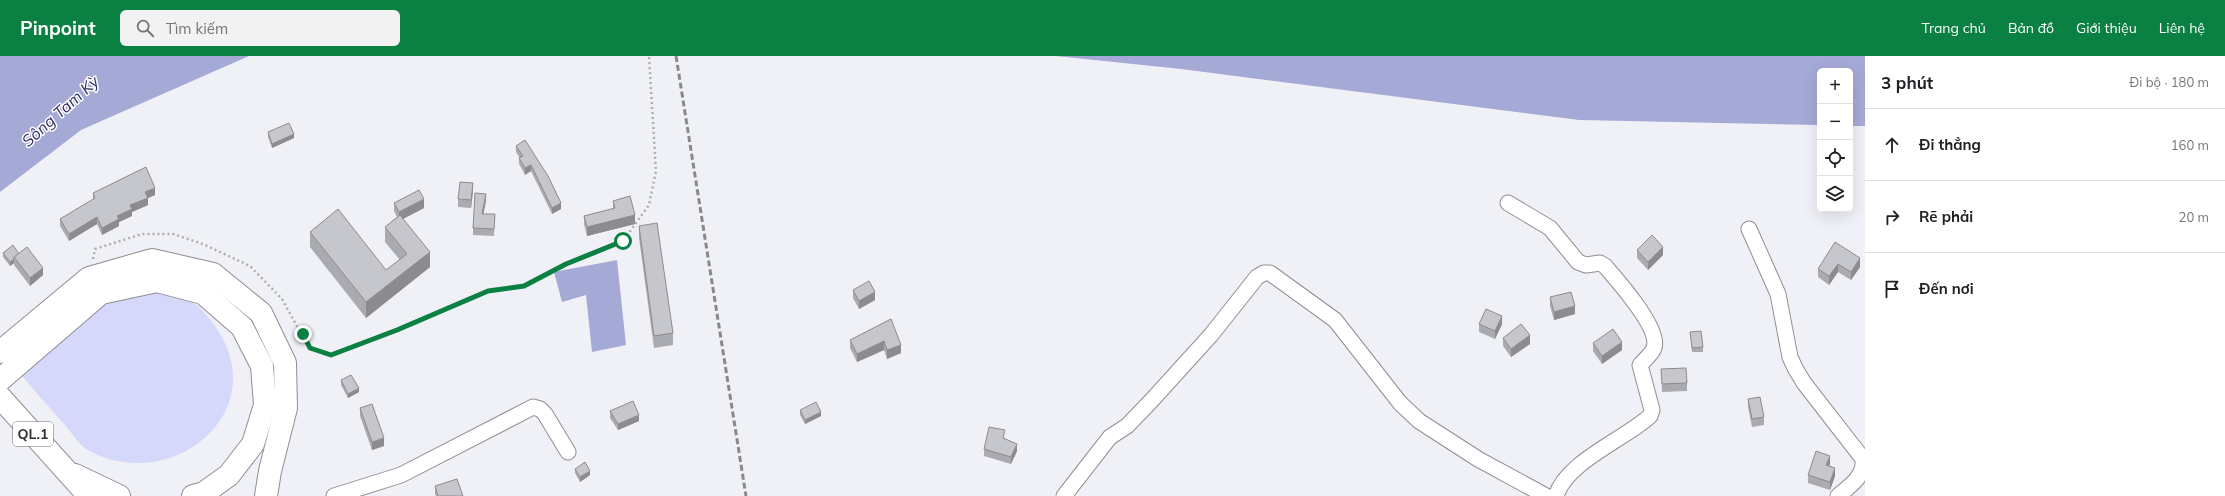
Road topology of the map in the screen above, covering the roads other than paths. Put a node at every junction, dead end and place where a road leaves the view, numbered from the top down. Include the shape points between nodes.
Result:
1 (1508, 203) dead end
2 (1749, 229) dead end
3 (0, 352) edge
4 (0, 380) edge
5 (0, 397) edge
6 (568, 452) dead end
7 (66, 472) junction
8 (89, 496) edge
9 (119, 496) edge
10 (193, 496) edge
11 (266, 496) edge
12 (334, 496) edge
13 (1064, 496) edge
14 (1546, 496) edge
15 (1556, 496) edge
16 (1838, 496) edge

1 - 15 street via 1550,228 1578,262 1586,265 1600,263 1605,266 1644,315 1654,339 1654,349 1640,365 1652,410 1650,416 1581,465 1563,481
2 - 16 street via 1778,294 1790,357 1795,368 1863,459 1864,471 1860,477
3 - 11 highway via 89,278 152,260 213,274 261,313 285,363 286,408
4 - 10 highway via 100,293 157,281 203,293 242,327 262,366 264,405 253,444 229,475 204,493
5 - 7 highway, QL.1
6 - 12 street via 545,414 533,407 401,475
7 - 8 highway, QL.1
7 - 9 highway, QL.1
13 - 14 street via 1110,437 1127,426 1211,336 1257,277 1270,273 1335,320 1400,403 1419,421 1478,459

